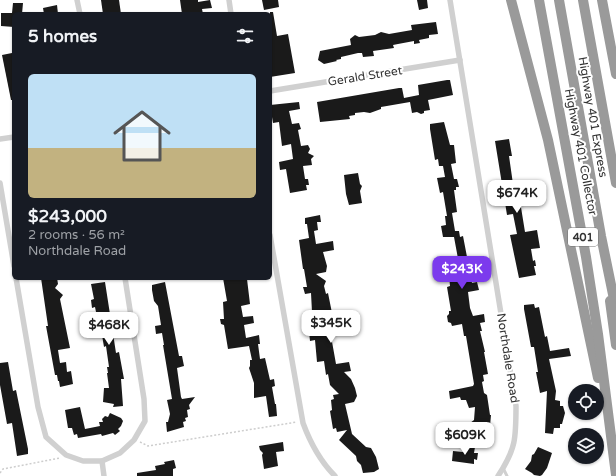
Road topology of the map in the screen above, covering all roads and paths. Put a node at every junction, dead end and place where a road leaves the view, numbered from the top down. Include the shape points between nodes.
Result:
1 (77, 0) edge
2 (229, 0) edge
3 (450, 0) edge
4 (511, 0) edge
5 (538, 0) edge
6 (559, 0) edge
7 (583, 0) edge
8 (602, 0) edge
9 (80, 12) edge
10 (232, 12) edge
11 (460, 60) junction
12 (616, 74) edge
13 (272, 91) edge
14 (12, 137) edge
15 (0, 139) edge
16 (0, 183) edge
17 (616, 183) edge
18 (601, 236) junction
19 (272, 246) edge
20 (12, 254) edge
21 (16, 280) edge
22 (124, 280) edge
23 (616, 309) edge
24 (616, 345) edge
25 (298, 422) dead end
26 (134, 440) junction
27 (611, 441) junction
28 (66, 454) junction
29 (102, 461) junction
30 (503, 468) junction
31 (0, 473) edge
32 (616, 475) edge
33 (104, 476) edge
34 (335, 476) edge
35 (498, 476) edge
36 (507, 476) edge

1 - 9 street
2 - 10 street
3 - 11 street, Northdale Road
4 - 27 highway via 548,140
5 - 27 highway, Highway 401 Collector / 401 via 586,257
6 - 18 highway, Highway 401 Express / 401
7 - 17 highway, Highway 401 Express
8 - 12 highway
11 - 13 street, Gerald Street
11 - 30 street, Northdale Road via 516,406 516,435 510,458
14 - 15 street
16 - 20 street
18 - 23 highway, Highway 401 Express / 401
18 - 24 highway
19 - 34 street via 303,423 321,459
21 - 28 street via 38,407 46,437
22 - 26 street via 144,398 145,421
25 - 26 path via 148,446
26 - 29 street via 120,453
27 - 32 highway, Highway 401 Collector / 401
28 - 29 street via 84,461
28 - 31 path via 64,457 3,469
29 - 33 street
30 - 35 street, Northdale Road
30 - 36 lane

